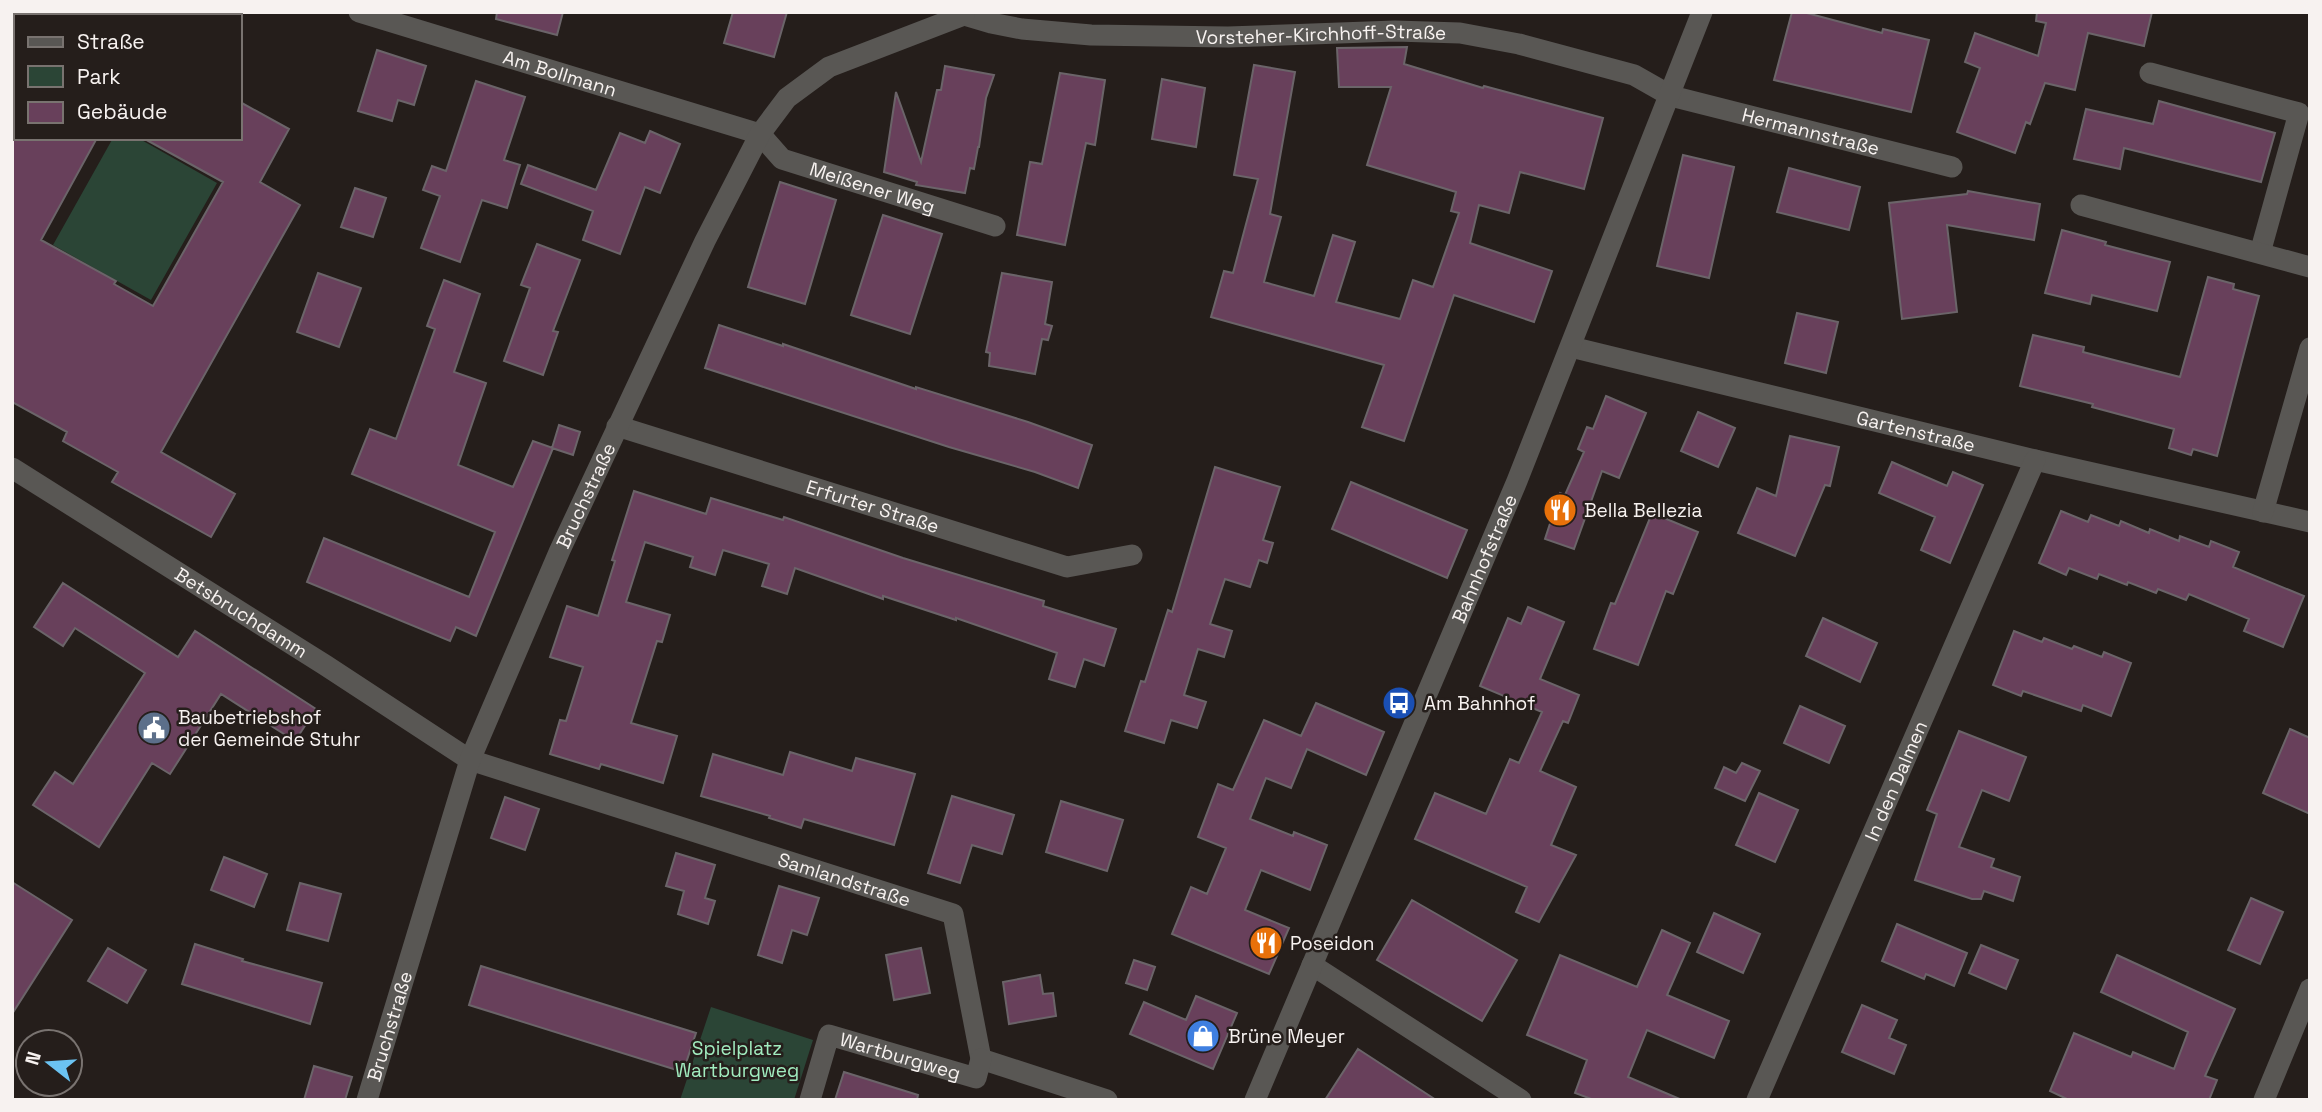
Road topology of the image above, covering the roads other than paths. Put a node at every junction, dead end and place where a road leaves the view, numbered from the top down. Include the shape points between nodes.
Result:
1 (359, 12) edge
2 (1703, 12) edge
3 (964, 14) edge
4 (2150, 72) dead end
5 (1671, 96) junction
6 (760, 134) junction
7 (1952, 167) dead end
8 (2081, 205) dead end
9 (995, 226) dead end
10 (2260, 253) junction
11 (2310, 267) edge
12 (1571, 347) junction
13 (2310, 348) edge
14 (617, 426) junction
15 (2035, 460) junction
16 (12, 468) edge
17 (2263, 512) junction
18 (2310, 522) edge
19 (1132, 555) dead end
20 (470, 760) junction
21 (1312, 965) junction
22 (2310, 989) edge
23 (981, 1059) junction
24 (367, 1100) edge
25 (810, 1100) edge
26 (1107, 1100) edge
27 (1255, 1100) edge
28 (1521, 1100) edge
29 (1757, 1100) edge
30 (2264, 1100) edge

1 - 6 street, Am Bollmann
2 - 5 street, Bahnhofstraße
3 - 5 street, Vorsteher-Kirchhoff-Straße via 1023,29 1091,36 1460,33 1634,75
3 - 6 street, Bruchstraße via 829,66 787,98
4 - 10 street via 2300,113
5 - 7 street, Hermannstraße
5 - 12 street, Bahnhofstraße
6 - 9 street, Meißener Weg via 782,159
6 - 14 street, Bruchstraße
8 - 10 street
10 - 11 street
12 - 15 street, Gartenstraße
12 - 21 street, Bahnhofstraße
13 - 17 street
14 - 19 street, Erfurter Straße via 1067,567
14 - 20 street, Bruchstraße
15 - 17 street, Gartenstraße
15 - 29 street, In den Dalmen
16 - 20 street, Betsbruchdamm
17 - 18 street, Gartenstraße
20 - 23 street, Samlandstraße via 953,914
20 - 24 street, Bruchstraße
21 - 27 street, Bahnhofstraße
21 - 28 street
22 - 30 street
23 - 25 street, Wartburgweg via 976,1078 829,1035
23 - 26 street

